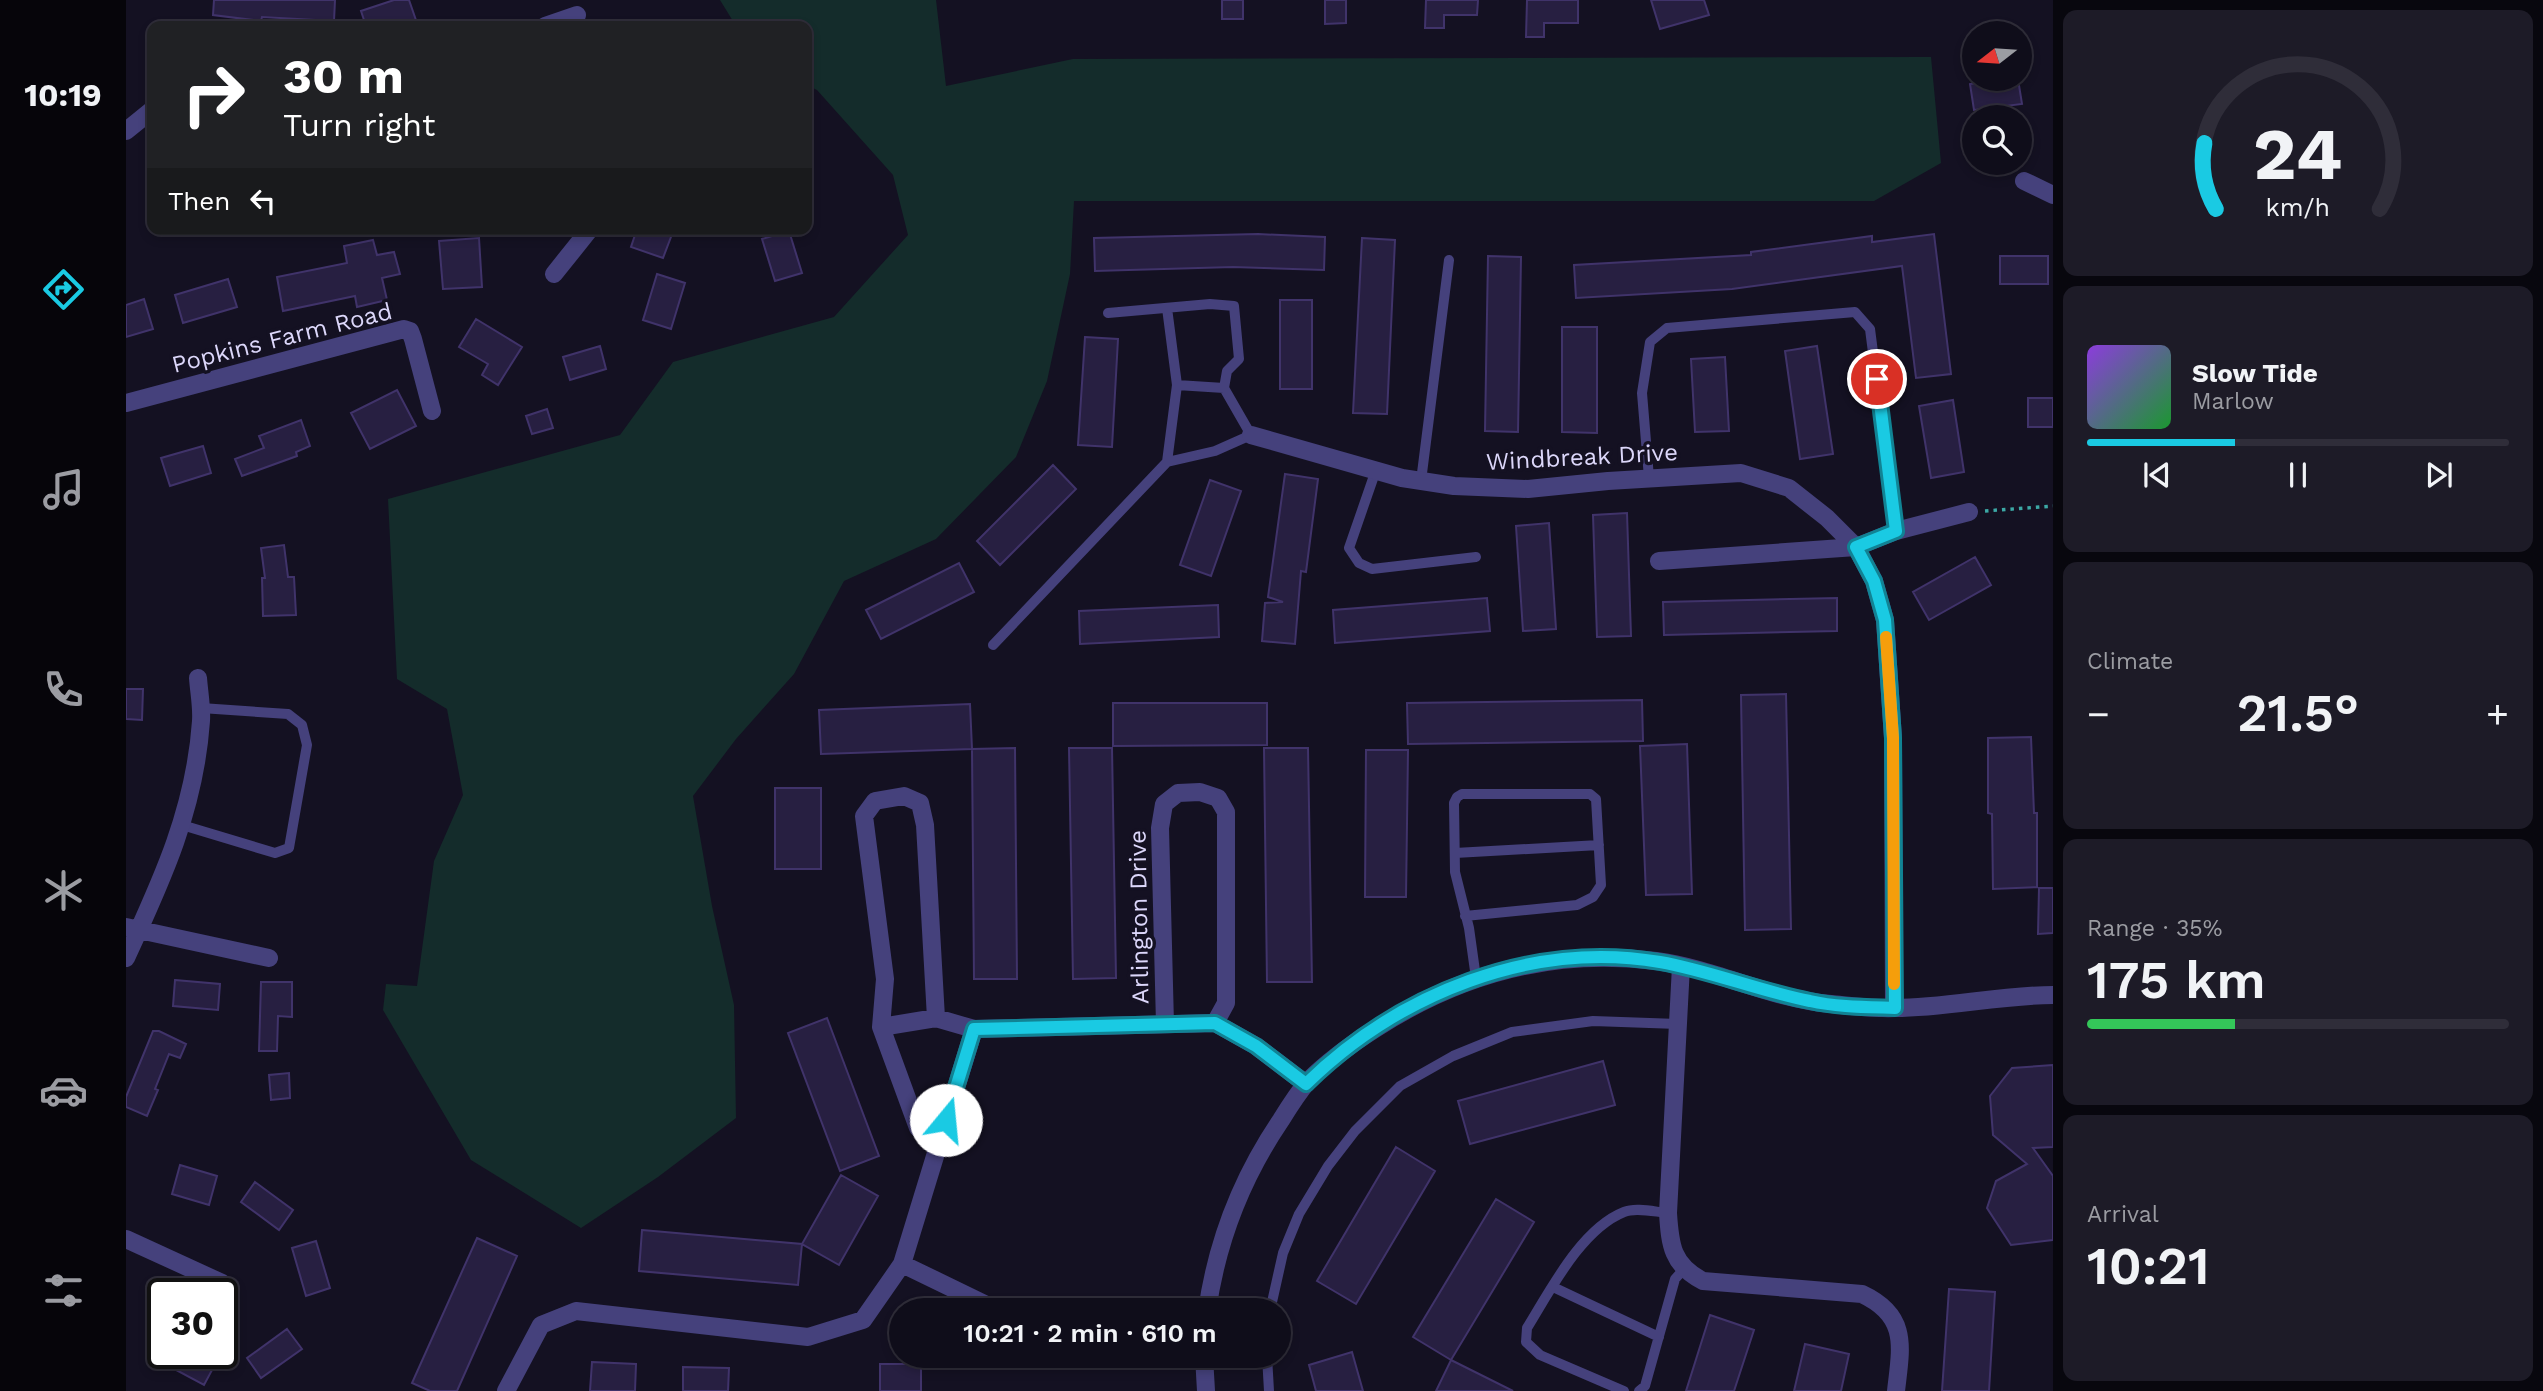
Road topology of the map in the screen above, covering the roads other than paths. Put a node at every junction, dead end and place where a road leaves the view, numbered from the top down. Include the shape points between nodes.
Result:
1 (577, 14) edge
2 (558, 21) edge
3 (147, 114) edge
4 (126, 131) edge
5 (2024, 181) dead end
6 (2053, 195) edge
7 (585, 235) edge
8 (1449, 260) dead end
9 (554, 274) dead end
10 (1167, 308) junction
11 (1108, 313) dead end
12 (1177, 385) junction
13 (1224, 388) junction
14 (126, 403) edge
15 (432, 411) dead end
16 (1251, 435) junction
17 (1167, 462) junction
18 (1376, 470) junction
19 (1649, 478) junction
20 (1421, 481) junction
21 (1969, 512) road end
22 (1896, 531) junction
23 (1856, 547) junction
24 (1476, 557) dead end
25 (1659, 561) dead end
26 (993, 645) dead end
27 (198, 678) dead end
28 (201, 708) junction
29 (182, 825) junction
30 (1599, 845) junction
31 (1455, 853) junction
32 (1465, 916) junction
33 (133, 928) edge
34 (126, 958) edge
35 (269, 958) dead end
36 (1681, 966) junction
37 (1476, 978) junction
38 (2053, 995) edge
39 (1895, 1008) junction
40 (936, 1018) junction
41 (1215, 1023) junction
42 (1165, 1024) junction
43 (1678, 1024) junction
44 (881, 1027) junction
45 (974, 1029) junction
46 (1306, 1084) junction
47 (939, 1143) junction
48 (1668, 1213) junction
49 (126, 1239) edge
50 (902, 1264) junction
51 (1685, 1268) junction
52 (211, 1278) edge
53 (1553, 1287) junction
54 (972, 1298) edge
55 (1209, 1298) edge
56 (1273, 1298) edge
57 (1659, 1337) junction
58 (1205, 1368) edge
59 (1268, 1368) edge
60 (506, 1391) edge
61 (1206, 1391) edge
62 (1269, 1391) edge
63 (1624, 1391) edge
64 (1639, 1391) edge
65 (1896, 1391) edge

1 - 2 street
3 - 4 street
5 - 6 street
7 - 9 street
8 - 20 lane
10 - 11 lane
10 - 12 lane
10 - 13 lane via 1234,306 1239,359 1227,371
12 - 13 lane
12 - 17 lane
13 - 16 lane
14 - 15 street, Popkins Farm Road via 404,329 413,339
16 - 17 lane via 1216,451
16 - 18 street, Windbreak Drive
17 - 26 lane
18 - 20 street, Windbreak Drive
18 - 24 lane via 1349,548 1359,563 1372,569
19 - 20 street, Windbreak Drive via 1528,489
19 - 22 lane via 1642,393 1650,342 1667,328 1855,312 1870,328
19 - 23 street, Windbreak Drive via 1741,473 1789,488
21 - 22 street
22 - 23 street
23 - 25 street
23 - 39 street, Windbreak Drive via 1874,581 1885,620 1893,738
27 - 28 street
28 - 29 street via 195,772
28 - 29 lane via 288,714 302,725 307,745 289,848 275,853
29 - 33 street via 169,863
30 - 31 lane
30 - 31 lane via 1596,799 1590,794 1462,794 1454,803
30 - 32 lane via 1601,886 1593,897 1577,905
31 - 32 lane
32 - 37 lane
33 - 34 street
33 - 35 street
36 - 37 street via 1604,958 1554,960
36 - 39 street via 1810,1001
36 - 43 street
37 - 46 street via 1401,1012 1336,1055
38 - 39 street
40 - 44 street
40 - 44 street via 925,825 920,803 904,796 876,801 864,816 885,979
40 - 45 street
41 - 42 street
41 - 42 street, Arlington Drive via 1226,1003 1226,812 1218,798 1200,792 1178,793 1164,804 1160,828
41 - 46 street via 1256,1046
42 - 45 street
43 - 48 street
43 - 56 lane via 1593,1021 1512,1032 1453,1056 1400,1086 1355,1131 1299,1214 1283,1253
44 - 47 street via 918,1129
45 - 47 street
46 - 55 street via 1260,1153 1230,1213
47 - 50 street
48 - 51 street via 1670,1242
48 - 53 lane via 1627,1210 1604,1223
49 - 52 street
50 - 54 street
50 - 60 street via 863,1320 808,1337 576,1311 541,1325
51 - 57 lane via 1675,1279
51 - 65 street via 1703,1281 1862,1294 1880,1303 1899,1330
53 - 57 lane
53 - 63 lane via 1527,1328 1526,1342 1540,1355
57 - 64 lane via 1645,1386
58 - 61 street
59 - 62 lane

